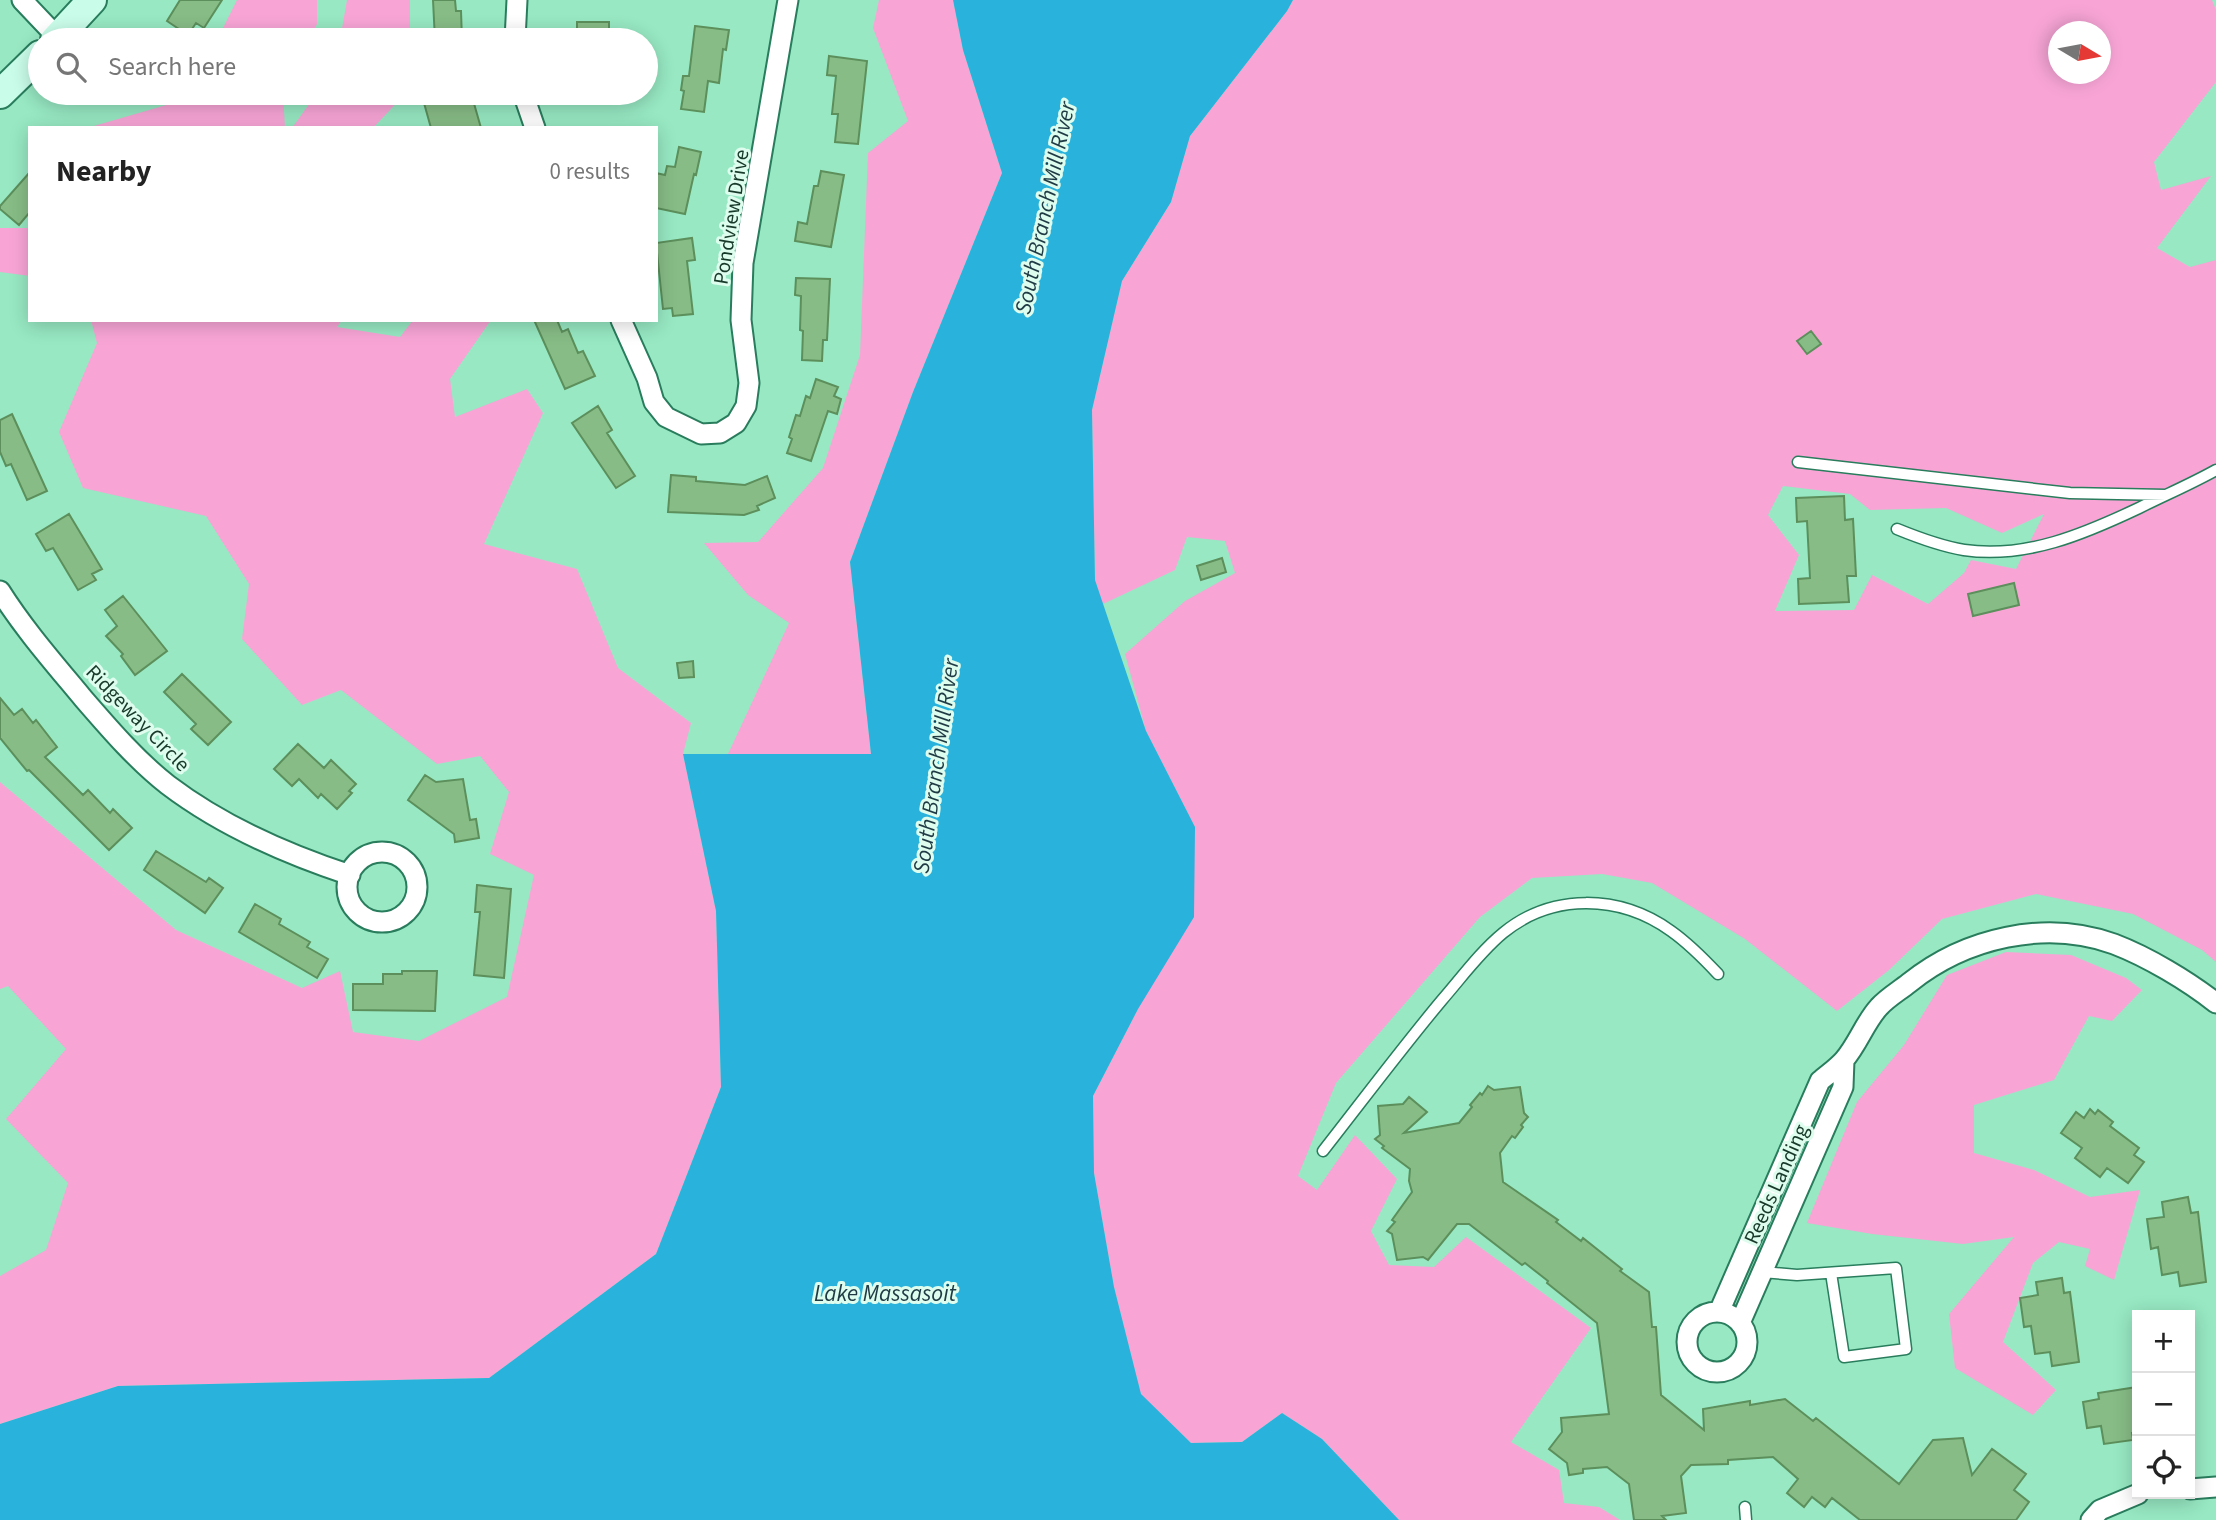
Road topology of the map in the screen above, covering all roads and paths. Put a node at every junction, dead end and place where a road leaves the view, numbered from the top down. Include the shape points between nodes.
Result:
1 (22, 0) edge
2 (92, 0) edge
3 (517, 0) edge
4 (788, 0) edge
5 (40, 28) edge
6 (66, 28) edge
7 (516, 28) edge
8 (28, 67) edge
9 (0, 94) edge
10 (527, 105) edge
11 (534, 126) edge
12 (622, 322) edge
13 (1798, 462) dead end
14 (2216, 470) edge
15 (2166, 495) junction
16 (1897, 529) dead end
17 (0, 591) edge
18 (350, 875) dead end
19 (1718, 974) dead end
20 (2216, 1003) edge
21 (1844, 1060) junction
22 (1323, 1151) dead end
23 (1740, 1262) junction
24 (1762, 1272) junction
25 (1831, 1273) junction
26 (1719, 1312) junction
27 (1740, 1323) junction
28 (2216, 1487) edge
29 (2195, 1489) edge
30 (2132, 1497) edge
31 (1745, 1507) dead end
32 (1746, 1520) edge
33 (2091, 1520) edge

1 - 5 street
2 - 6 main road
3 - 7 street
4 - 12 street, Pondview Drive via 743,263 741,320 749,383 746,406 736,423 720,433 701,434 666,418 654,402
8 - 9 main road
10 - 11 street
13 - 15 lane via 2070,493
14 - 15 lane
15 - 16 lane via 2093,529 2026,549 1965,550
17 - 18 street, Ridgeway Circle via 27,632 95,712 167,784 275,847
19 - 22 lane via 1670,930 1643,914 1591,902 1546,908 1487,947
20 - 21 street, Reeds Landing via 2114,944 2056,934 2013,936 1955,953 1930,966 1880,1006
21 - 23 street, Reeds Landing via 1820,1081
21 - 24 street, Reeds Landing via 1843,1087
23 - 24 street
23 - 26 street, Reeds Landing
24 - 25 lane
24 - 27 street, Reeds Landing
25 - 25 lane via 1896,1268 1906,1349 1844,1357
26 - 27 street
26 - 27 street, Reeds Landing via 1696,1320 1687,1334 1687,1350 1702,1369 1718,1373 1740,1362 1747,1339
28 - 29 street
30 - 33 street via 2100,1510
31 - 32 lane

